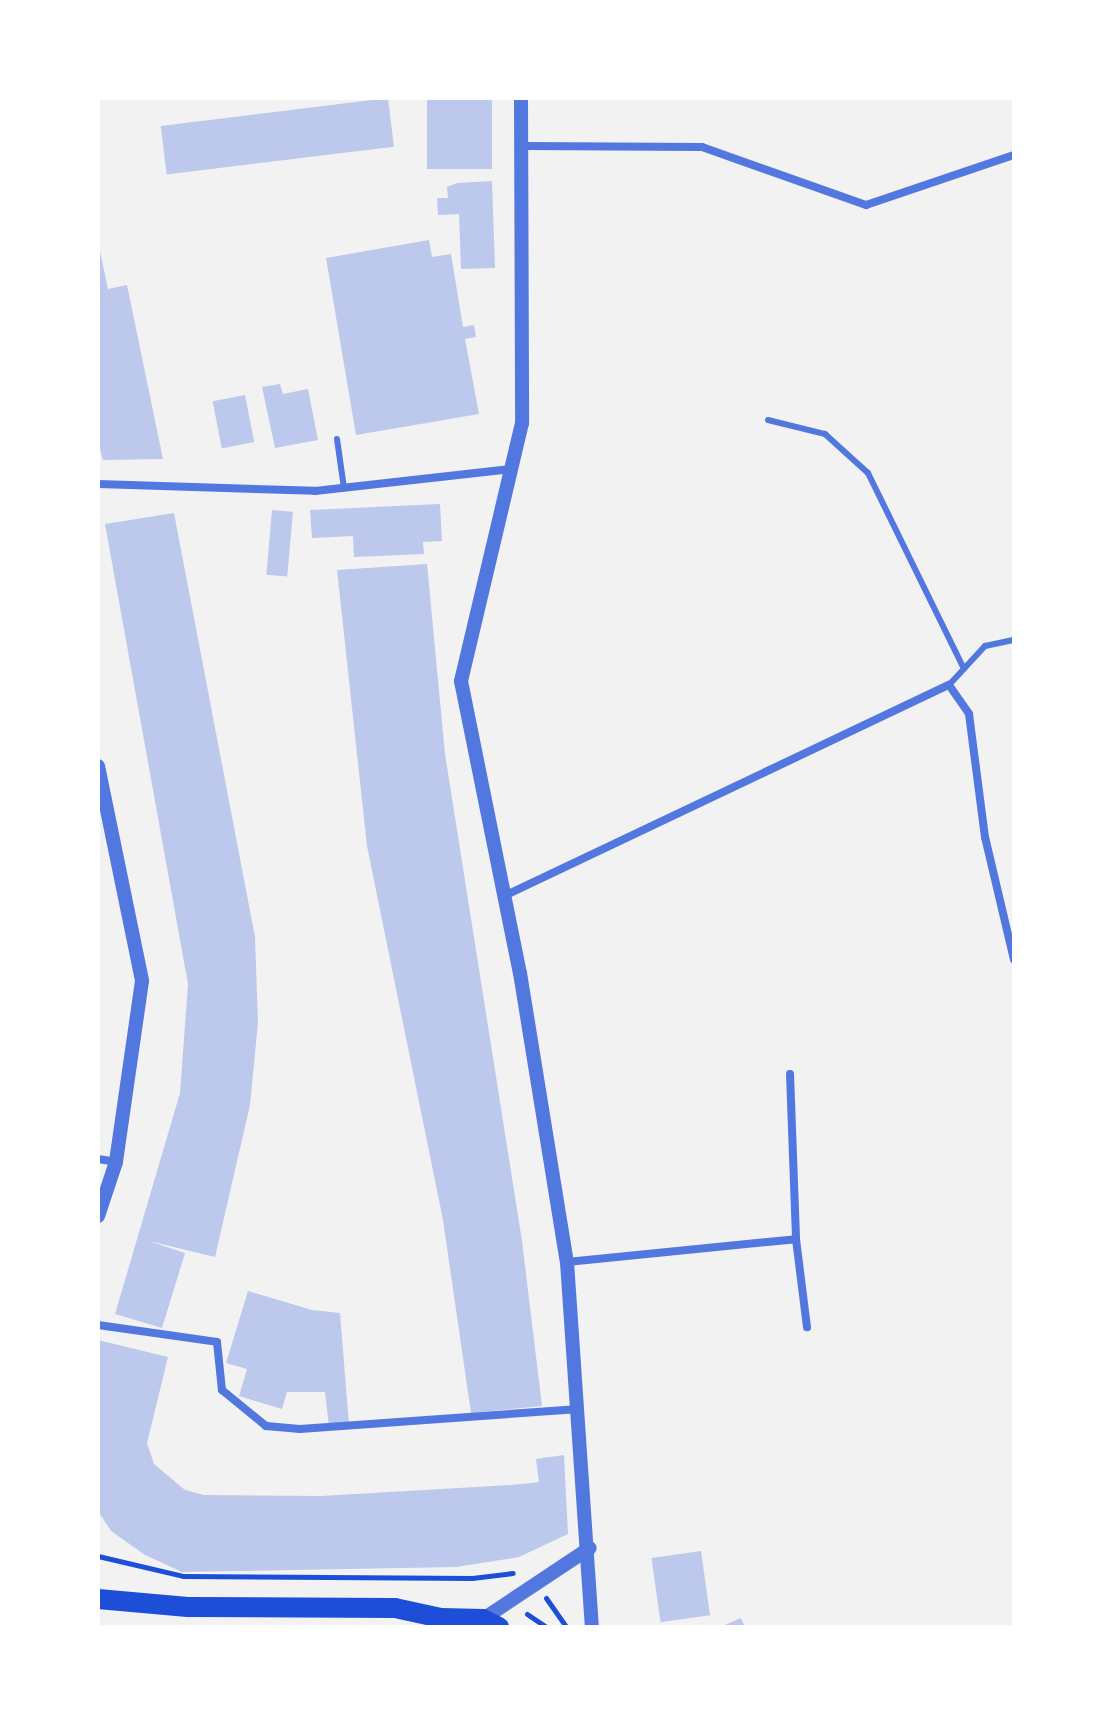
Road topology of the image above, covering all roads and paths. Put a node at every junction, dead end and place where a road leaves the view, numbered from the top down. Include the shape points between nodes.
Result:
1 (521, 98) edge
2 (523, 146) junction
3 (1014, 155) edge
4 (768, 420) dead end
5 (337, 439) dead end
6 (514, 469) junction
7 (98, 484) edge
8 (344, 488) junction
9 (1014, 640) edge
10 (964, 669) junction
11 (949, 685) junction
12 (98, 766) edge
13 (502, 897) junction
14 (1014, 960) edge
15 (790, 1074) dead end
16 (98, 1159) edge
17 (116, 1162) junction
18 (98, 1216) edge
19 (796, 1239) junction
20 (567, 1262) junction
21 (98, 1325) edge
22 (807, 1327) dead end
23 (580, 1409) junction
24 (590, 1548) junction
25 (98, 1556) edge
26 (525, 1573) dead end
27 (545, 1597) dead end
28 (98, 1599) edge
29 (521, 1611) dead end
30 (445, 1622) edge
31 (491, 1623) edge
32 (546, 1627) edge
33 (566, 1627) edge
34 (592, 1627) edge

1 - 2 street
2 - 3 street via 702,147 866,205
2 - 6 street via 522,423
4 - 10 lane via 825,434 868,473
5 - 8 lane
6 - 8 street
6 - 13 street via 475,605 461,681
7 - 8 street
9 - 10 lane via 985,646
10 - 11 lane
11 - 13 street
11 - 14 street via 969,714 985,837
12 - 17 street via 142,981
13 - 20 street via 520,973
15 - 19 street
16 - 17 street
17 - 18 street
19 - 20 street
19 - 22 street
20 - 23 street
21 - 23 street via 217,1342 222,1390 266,1426 300,1429
23 - 24 street
24 - 31 street
24 - 34 street
25 - 26 path via 183,1576 472,1578
27 - 33 path
28 - 30 main road via 188,1607 395,1608
29 - 32 path
30 - 31 main road

